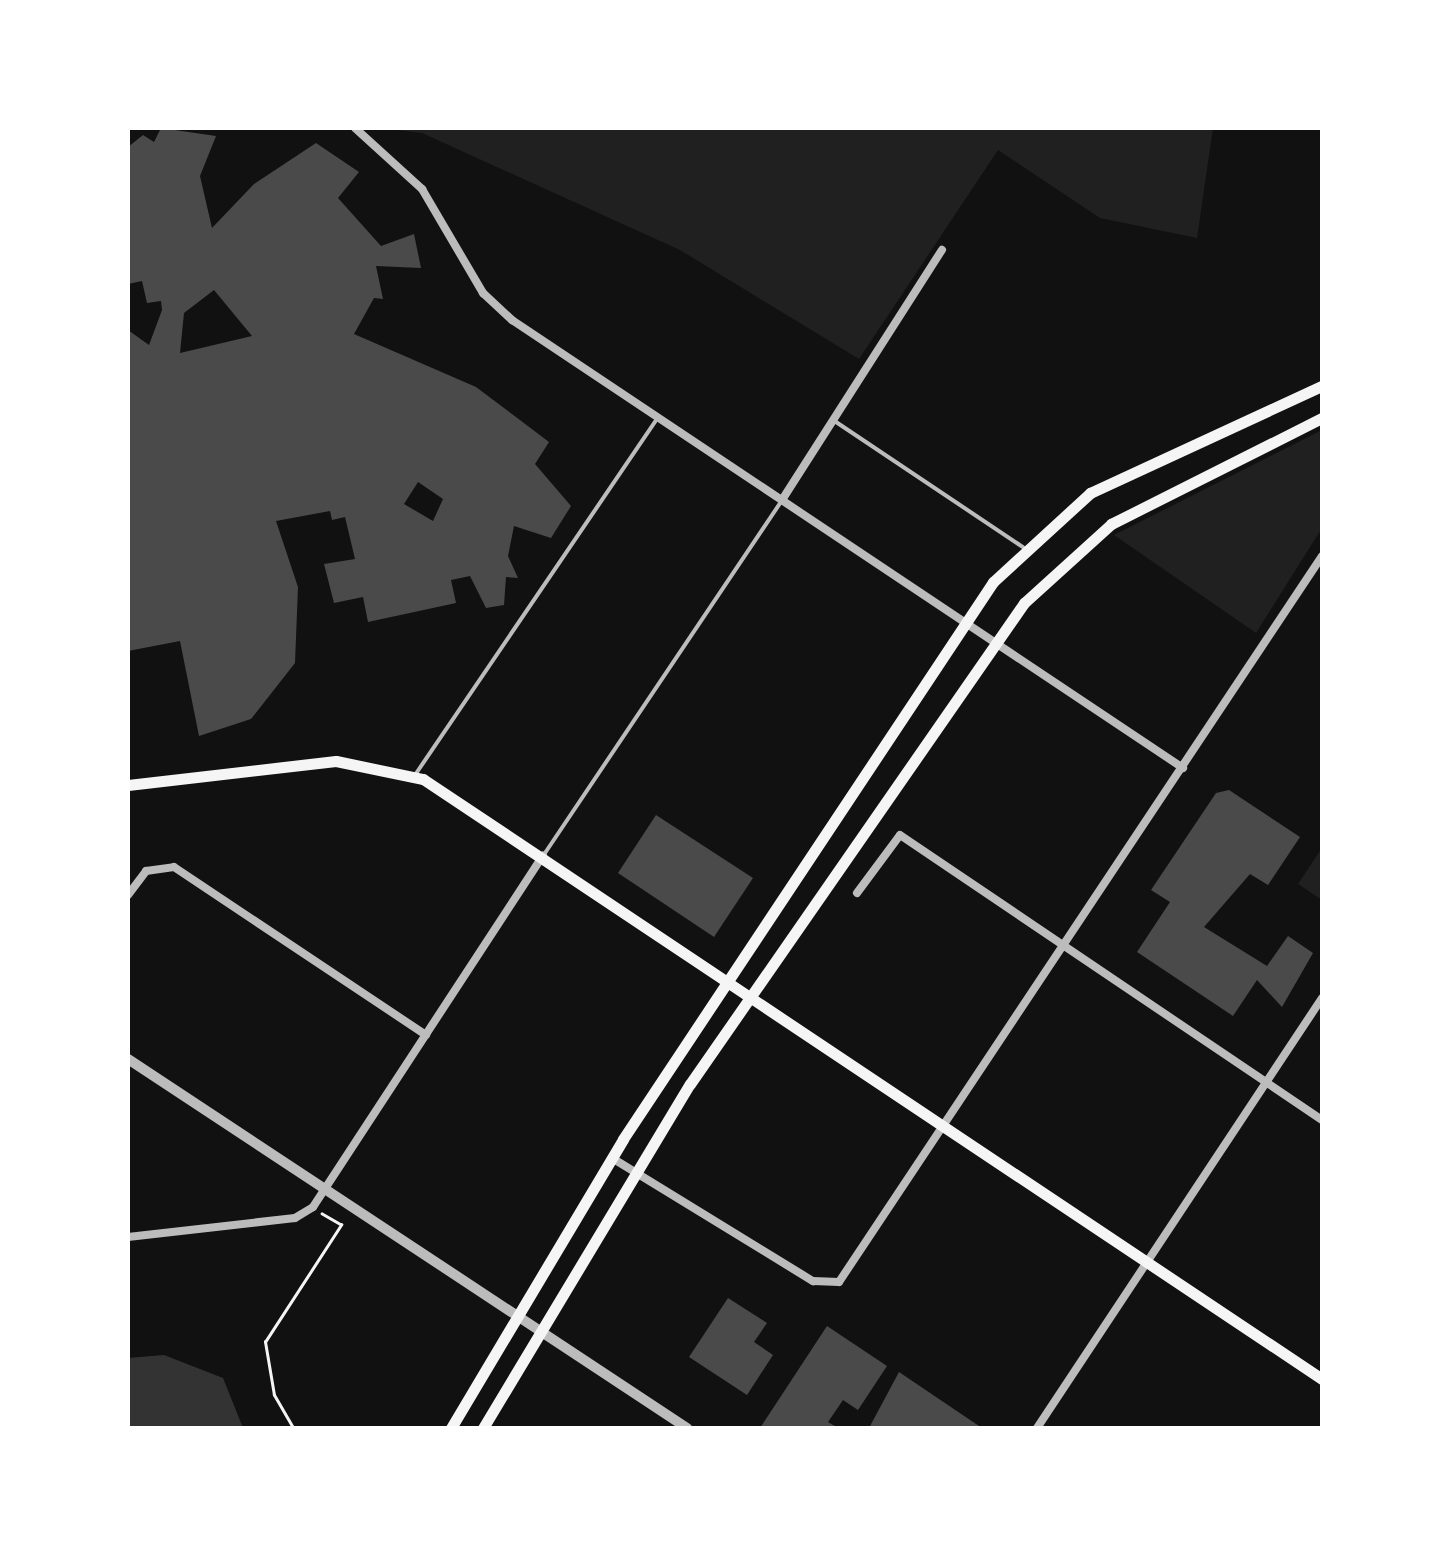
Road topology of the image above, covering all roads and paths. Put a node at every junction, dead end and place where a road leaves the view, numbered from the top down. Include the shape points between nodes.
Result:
1 (354, 128) edge
2 (942, 250) dead end
3 (1322, 386) edge
4 (659, 416) junction
5 (1322, 418) edge
6 (832, 419) junction
7 (782, 500) junction
8 (1023, 547) junction
9 (1322, 556) edge
10 (964, 620) junction
11 (996, 640) junction
12 (1184, 768) junction
13 (415, 776) junction
14 (128, 785) edge
15 (543, 856) junction
16 (858, 893) dead end
17 (128, 895) edge
18 (1066, 948) junction
19 (729, 977) junction
20 (754, 992) junction
21 (1322, 998) edge
22 (426, 1036) junction
23 (128, 1059) edge
24 (1267, 1083) junction
25 (1322, 1120) edge
26 (948, 1128) junction
27 (612, 1158) junction
28 (634, 1177) junction
29 (325, 1190) junction
30 (324, 1215) dead end
31 (128, 1237) edge
32 (1148, 1264) junction
33 (518, 1322) junction
34 (540, 1336) junction
35 (1322, 1379) edge
36 (293, 1428) edge
37 (451, 1428) edge
38 (483, 1428) edge
39 (686, 1428) edge
40 (1037, 1428) edge

1 - 4 street via 422,189 504,314
2 - 6 street
3 - 8 main road via 1136,467
4 - 7 street
4 - 13 lane
5 - 11 main road via 1105,527 1050,574
6 - 7 street
6 - 8 lane
7 - 10 street
7 - 15 lane
8 - 10 main road
9 - 12 street
10 - 11 street
10 - 19 main road
11 - 12 street
11 - 20 main road
12 - 18 street
13 - 14 main road via 336,762
13 - 15 main road
15 - 19 main road
15 - 22 street
16 - 18 street via 900,835
17 - 22 street via 157,865 174,867
18 - 24 street
18 - 26 street
19 - 20 main road
19 - 27 main road
20 - 26 main road
20 - 28 main road
21 - 24 street
22 - 29 street
23 - 29 street
24 - 25 street
24 - 32 street
26 - 28 street via 860,1257 830,1286
26 - 32 main road
27 - 28 street
27 - 33 main road
28 - 34 main road
29 - 31 street via 295,1218
29 - 33 street
30 - 36 path via 341,1225 265,1342 274,1395
32 - 35 main road
32 - 40 street
33 - 34 street
33 - 37 main road
34 - 38 main road
34 - 39 street

